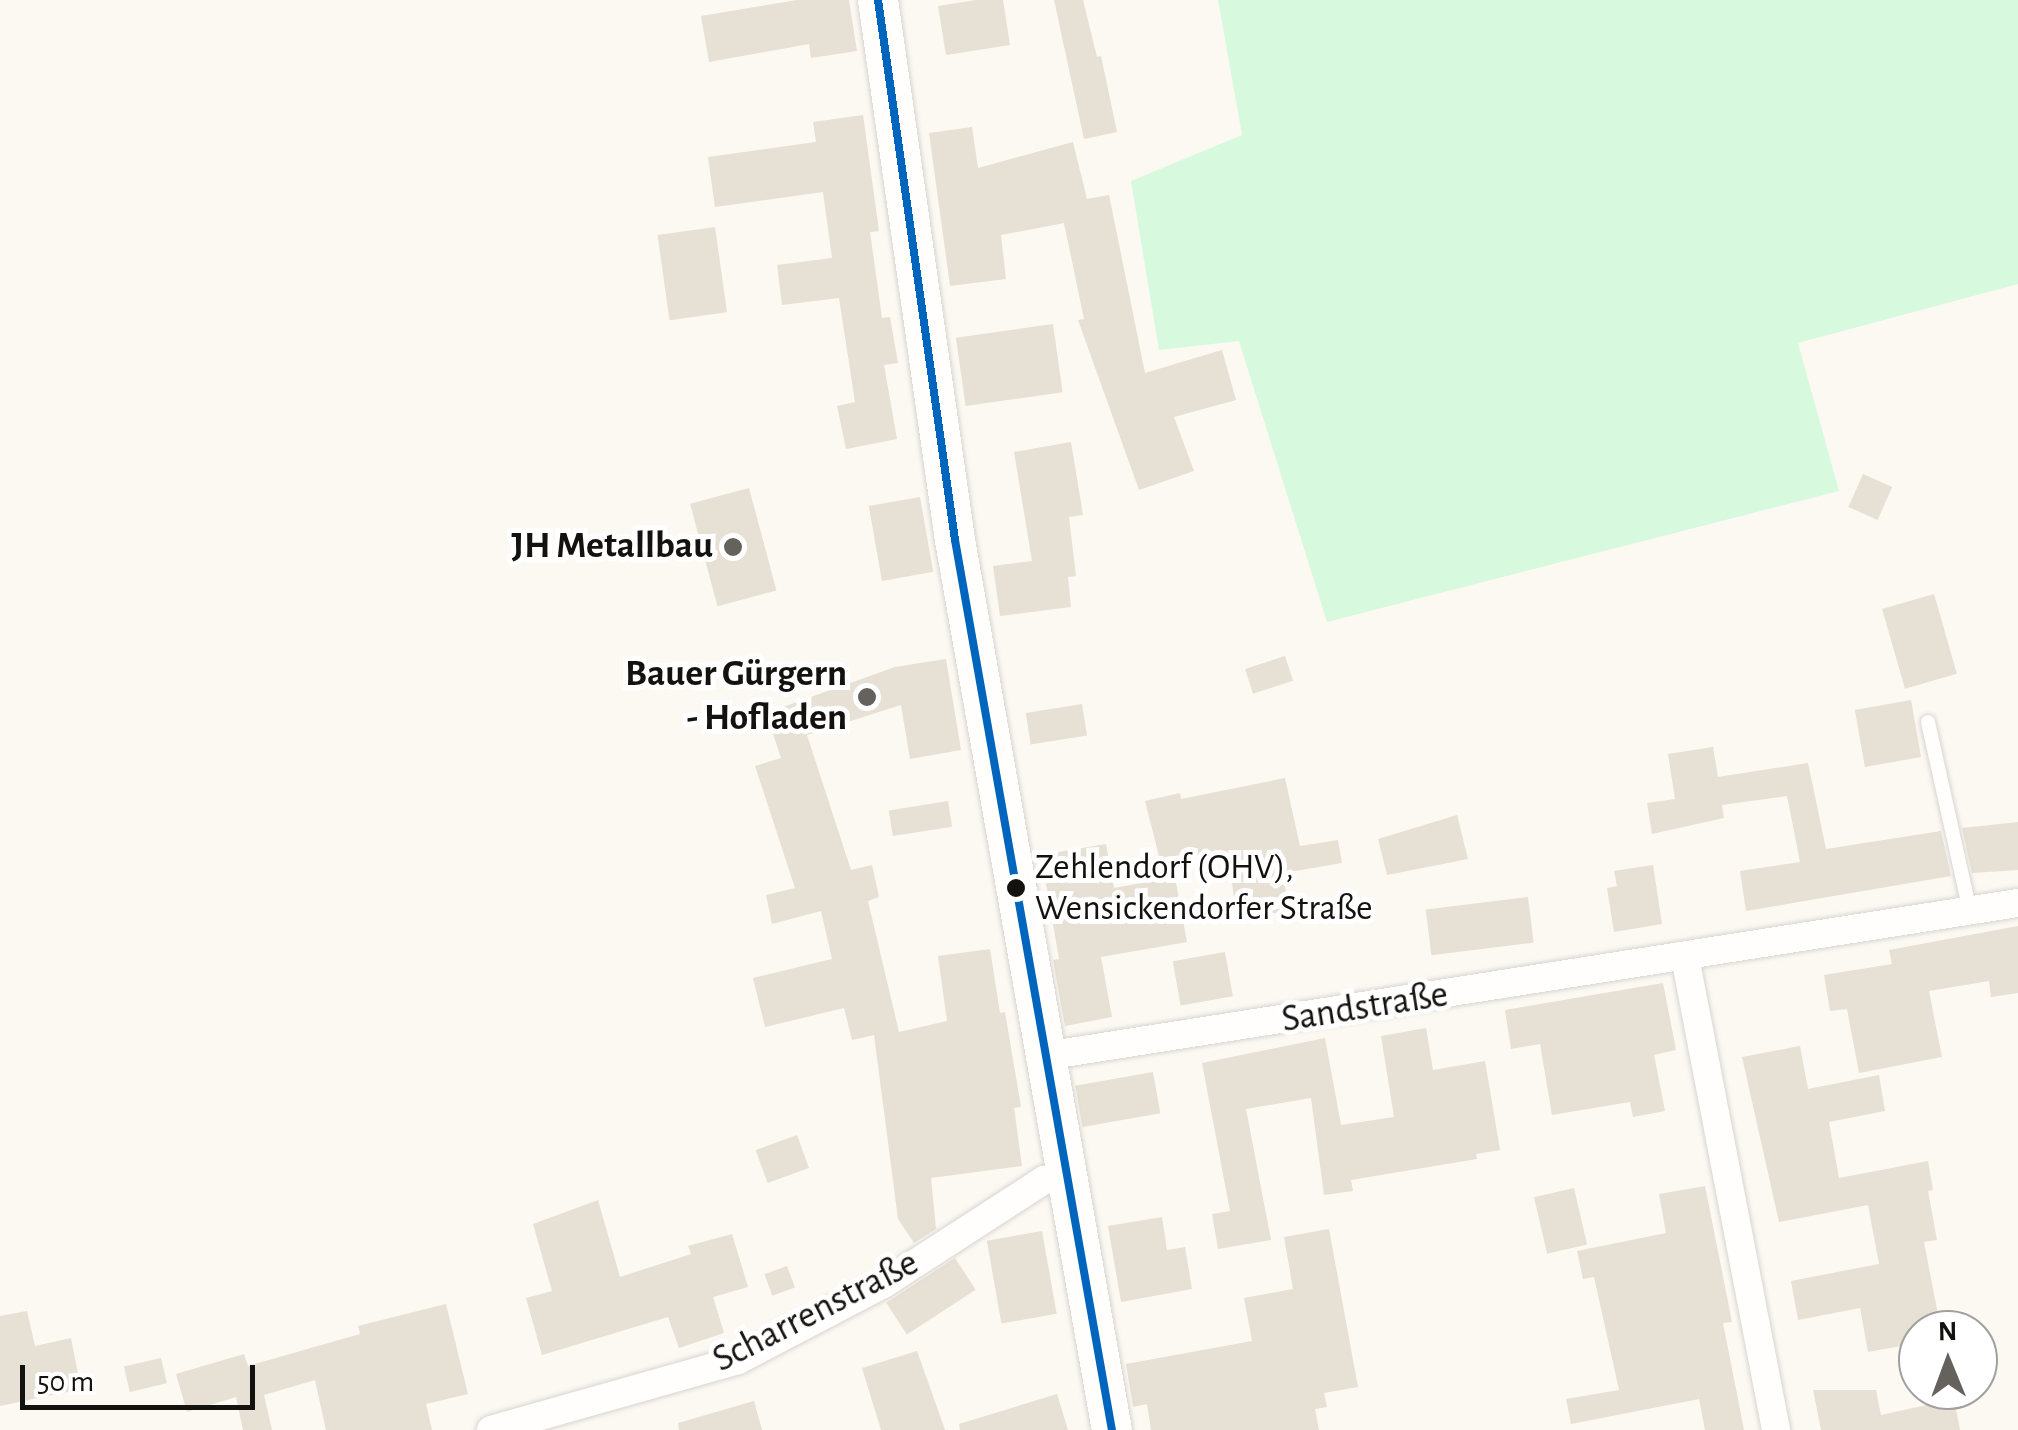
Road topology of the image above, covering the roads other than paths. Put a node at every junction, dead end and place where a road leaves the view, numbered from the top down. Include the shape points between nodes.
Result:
1 (878, 0) edge
2 (1928, 722) dead end
3 (2018, 903) edge
4 (1970, 911) junction
5 (1685, 957) junction
6 (1045, 1056) junction
7 (1067, 1177) junction
8 (491, 1430) edge
9 (1112, 1430) edge
10 (1776, 1430) edge

1 - 6 main road via 955,540
2 - 4 lane
3 - 4 street, Sandstraße
4 - 5 street, Sandstraße
5 - 6 street, Sandstraße
5 - 10 street
6 - 7 main road
7 - 8 street, Scharrenstraße via 1044,1180 885,1283 738,1360
7 - 9 main road

